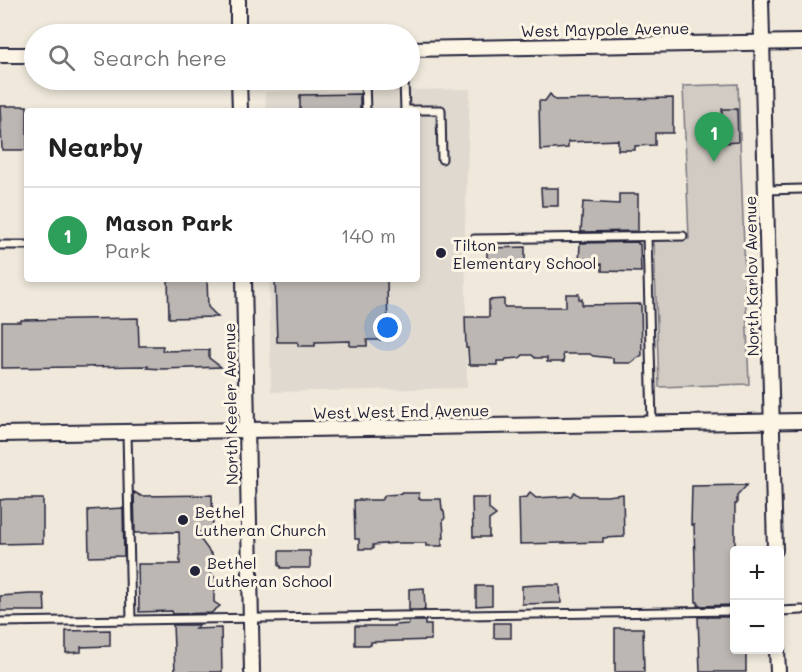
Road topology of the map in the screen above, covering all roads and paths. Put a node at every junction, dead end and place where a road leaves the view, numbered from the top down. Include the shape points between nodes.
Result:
1 (238, 0) edge
2 (761, 0) edge
3 (238, 24) edge
4 (802, 42) edge
5 (762, 43) junction
6 (420, 49) edge
7 (0, 55) edge
8 (24, 55) edge
9 (240, 90) edge
10 (365, 90) edge
11 (404, 90) edge
12 (240, 108) edge
13 (366, 108) edge
14 (405, 108) edge
15 (420, 111) edge
16 (442, 159) dead end
17 (802, 189) edge
18 (766, 190) junction
19 (647, 236) junction
20 (683, 236) dead end
21 (474, 239) dead end
22 (0, 245) edge
23 (24, 245) edge
24 (244, 282) edge
25 (802, 421) edge
26 (771, 422) junction
27 (652, 423) junction
28 (248, 430) junction
29 (127, 432) junction
30 (0, 434) edge
31 (775, 546) edge
32 (802, 610) edge
33 (730, 611) edge
34 (784, 611) edge
35 (251, 619) junction
36 (131, 620) junction
37 (0, 622) edge
38 (777, 654) edge
39 (252, 672) edge
40 (777, 672) edge

1 - 3 street
2 - 5 street, North Karlov Avenue
4 - 5 street, West Maypole Avenue
5 - 6 street, West Maypole Avenue
5 - 18 street, North Karlov Avenue
7 - 8 street
9 - 12 street
10 - 13 lane
11 - 14 lane
15 - 16 lane via 441,110
17 - 18 lane
18 - 26 street, North Karlov Avenue
19 - 20 lane
19 - 21 lane
19 - 27 lane
22 - 23 lane
24 - 28 street, North Keeler Avenue
25 - 26 street, West West End Avenue
26 - 27 street, West West End Avenue
26 - 31 street, North Karlov Avenue
27 - 28 street, West West End Avenue
28 - 29 street, West West End Avenue
28 - 35 street, North Keeler Avenue
29 - 30 street, West West End Avenue
29 - 36 lane
32 - 34 lane
33 - 35 lane
35 - 36 lane
35 - 39 street, North Keeler Avenue
36 - 37 lane
38 - 40 street

